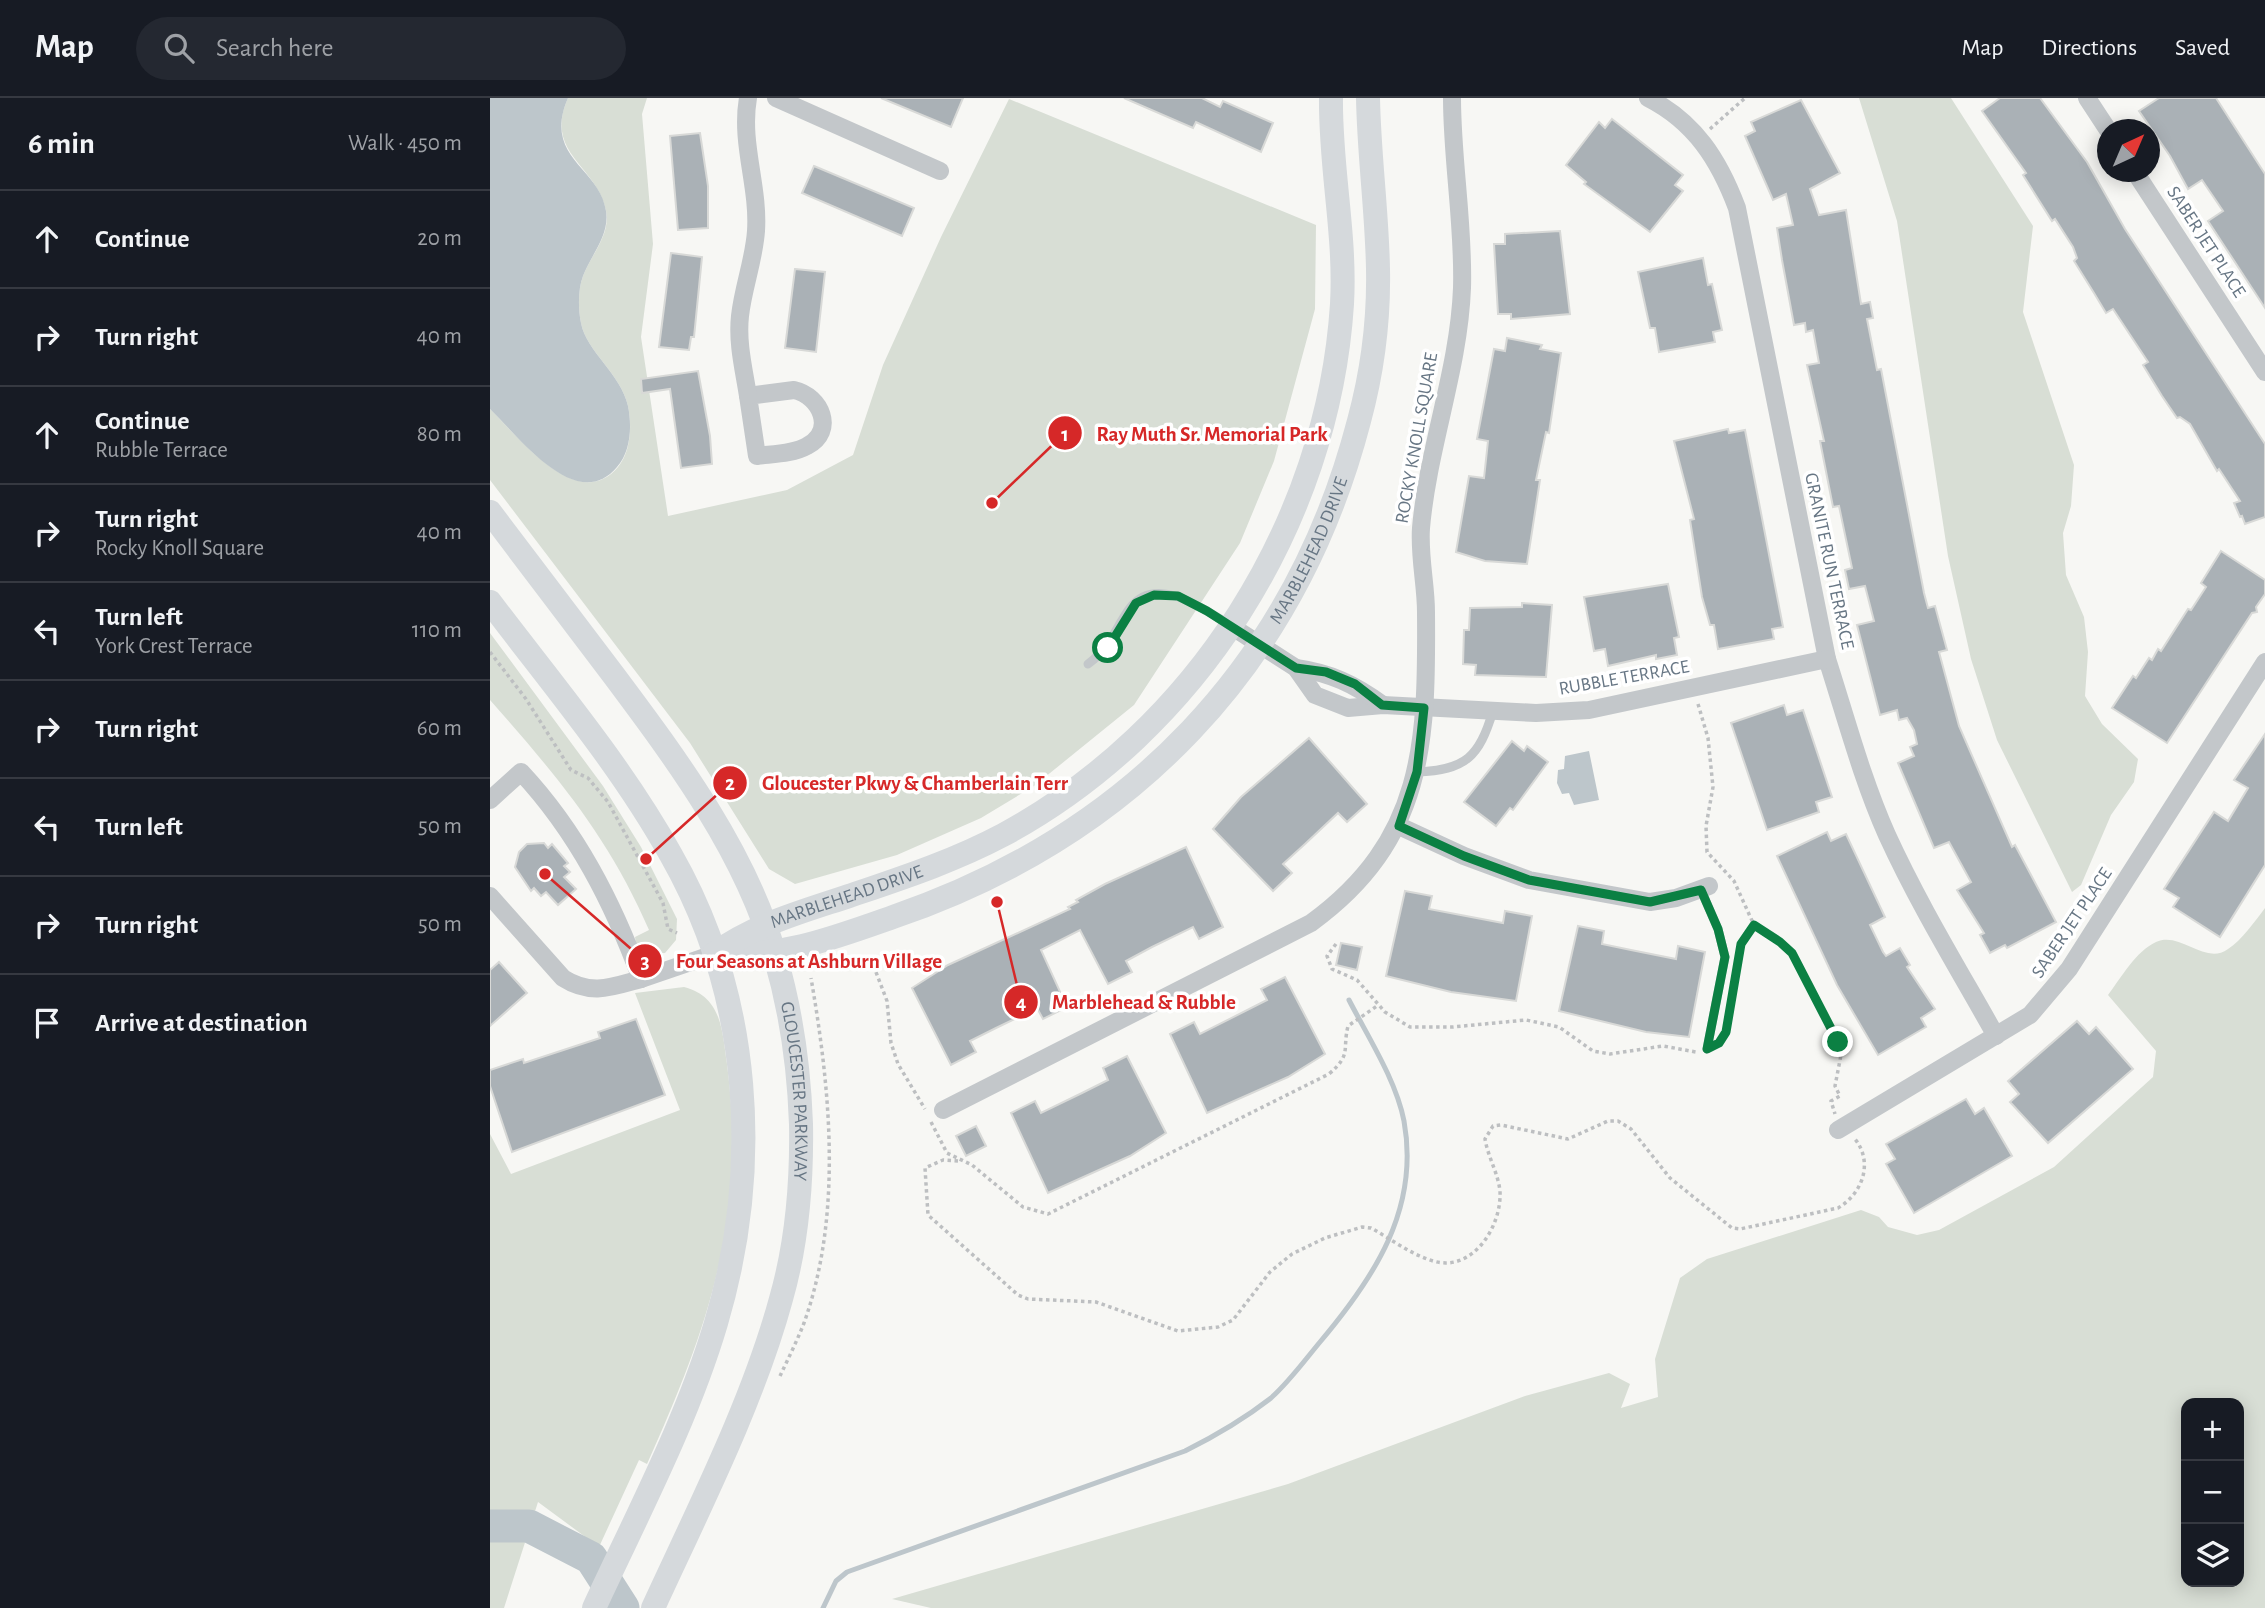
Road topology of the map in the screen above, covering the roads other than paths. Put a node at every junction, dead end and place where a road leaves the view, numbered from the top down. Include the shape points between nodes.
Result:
1 (748, 98) edge
2 (776, 98) edge
3 (1331, 98) edge
4 (1368, 98) edge
5 (1452, 98) edge
6 (1648, 98) edge
7 (2087, 98) edge
8 (2101, 119) edge
9 (940, 172) dead end
10 (2142, 182) edge
11 (2265, 372) edge
12 (748, 396) junction
13 (490, 512) edge
14 (490, 602) edge
15 (1231, 626) junction
16 (1260, 645) junction
17 (1827, 659) junction
18 (2265, 662) edge
19 (1088, 664) dead end
20 (1296, 668) junction
21 (1382, 705) junction
22 (1424, 708) junction
23 (1493, 711) junction
24 (1417, 772) junction
25 (490, 800) edge
26 (1399, 826) junction
27 (1705, 888) joint
28 (490, 895) edge
29 (764, 924) junction
30 (775, 953) junction
31 (714, 954) junction
32 (641, 979) junction
33 (1996, 1037) junction
34 (1707, 1049) road end
35 (943, 1110) dead end
36 (1842, 1128) road end
37 (594, 1608) edge
38 (653, 1608) edge

1 - 12 street via 745,131 756,231 739,344
2 - 9 street
3 - 15 street, MARBLEHEAD DRIVE via 1343,273 1325,412 1290,519
4 - 16 street, MARBLEHEAD DRIVE via 1378,274 1366,388 1348,460 1321,533
5 - 22 street, ROCKY KNOLL SQUARE via 1462,288 1421,531 1426,611
6 - 17 street, GRANITE RUN TERRACE via 1700,137 1714,156 1737,208
7 - 8 street
10 - 11 street, SABER JET PLACE
12 - 12 street via 757,456 804,448 821,431 820,407 805,392
13 - 29 street, GLOUCESTER PARKWAY via 685,771 712,815
14 - 31 street via 648,816 692,896
15 - 16 street, RUBBLE TERRACE
15 - 19 lane via 1178,596 1154,595 1136,603 1108,648
15 - 29 street, MARBLEHEAD DRIVE via 1148,727 1045,809 961,855
16 - 20 street, RUBBLE TERRACE
16 - 30 street, MARBLEHEAD DRIVE via 1173,751 1064,838 941,900 803,948
17 - 23 street, RUBBLE TERRACE via 1589,710
17 - 33 street, GRANITE RUN TERRACE via 1886,833
18 - 33 street, SABER JET PLACE via 2058,985 2030,1015
20 - 21 street, RUBBLE TERRACE via 1326,672 1355,684
20 - 21 street, RUBBLE TERRACE via 1315,695 1348,708
21 - 22 street, RUBBLE TERRACE
22 - 23 street, RUBBLE TERRACE
22 - 24 street, ROCKY KNOLL SQUARE
23 - 24 lane via 1482,744 1467,761 1440,771
24 - 26 street, ROCKY KNOLL SQUARE
25 - 32 street via 521,772 531,783 605,891
26 - 27 street via 1529,880 1650,902
26 - 35 street, ROCKY KNOLL SQUARE via 1364,877 1311,923
27 - 34 lane via 1725,957
28 - 32 street via 575,986 603,990
29 - 30 street, GLOUCESTER PARKWAY
29 - 31 street, MARBLEHEAD DRIVE
30 - 31 street, MARBLEHEAD DRIVE
30 - 38 street, GLOUCESTER PARKWAY via 800,1096 799,1200 782,1298 700,1506
31 - 32 street
31 - 37 street via 738,1051 744,1115 740,1223 701,1370
33 - 36 street, SABER JET PLACE

